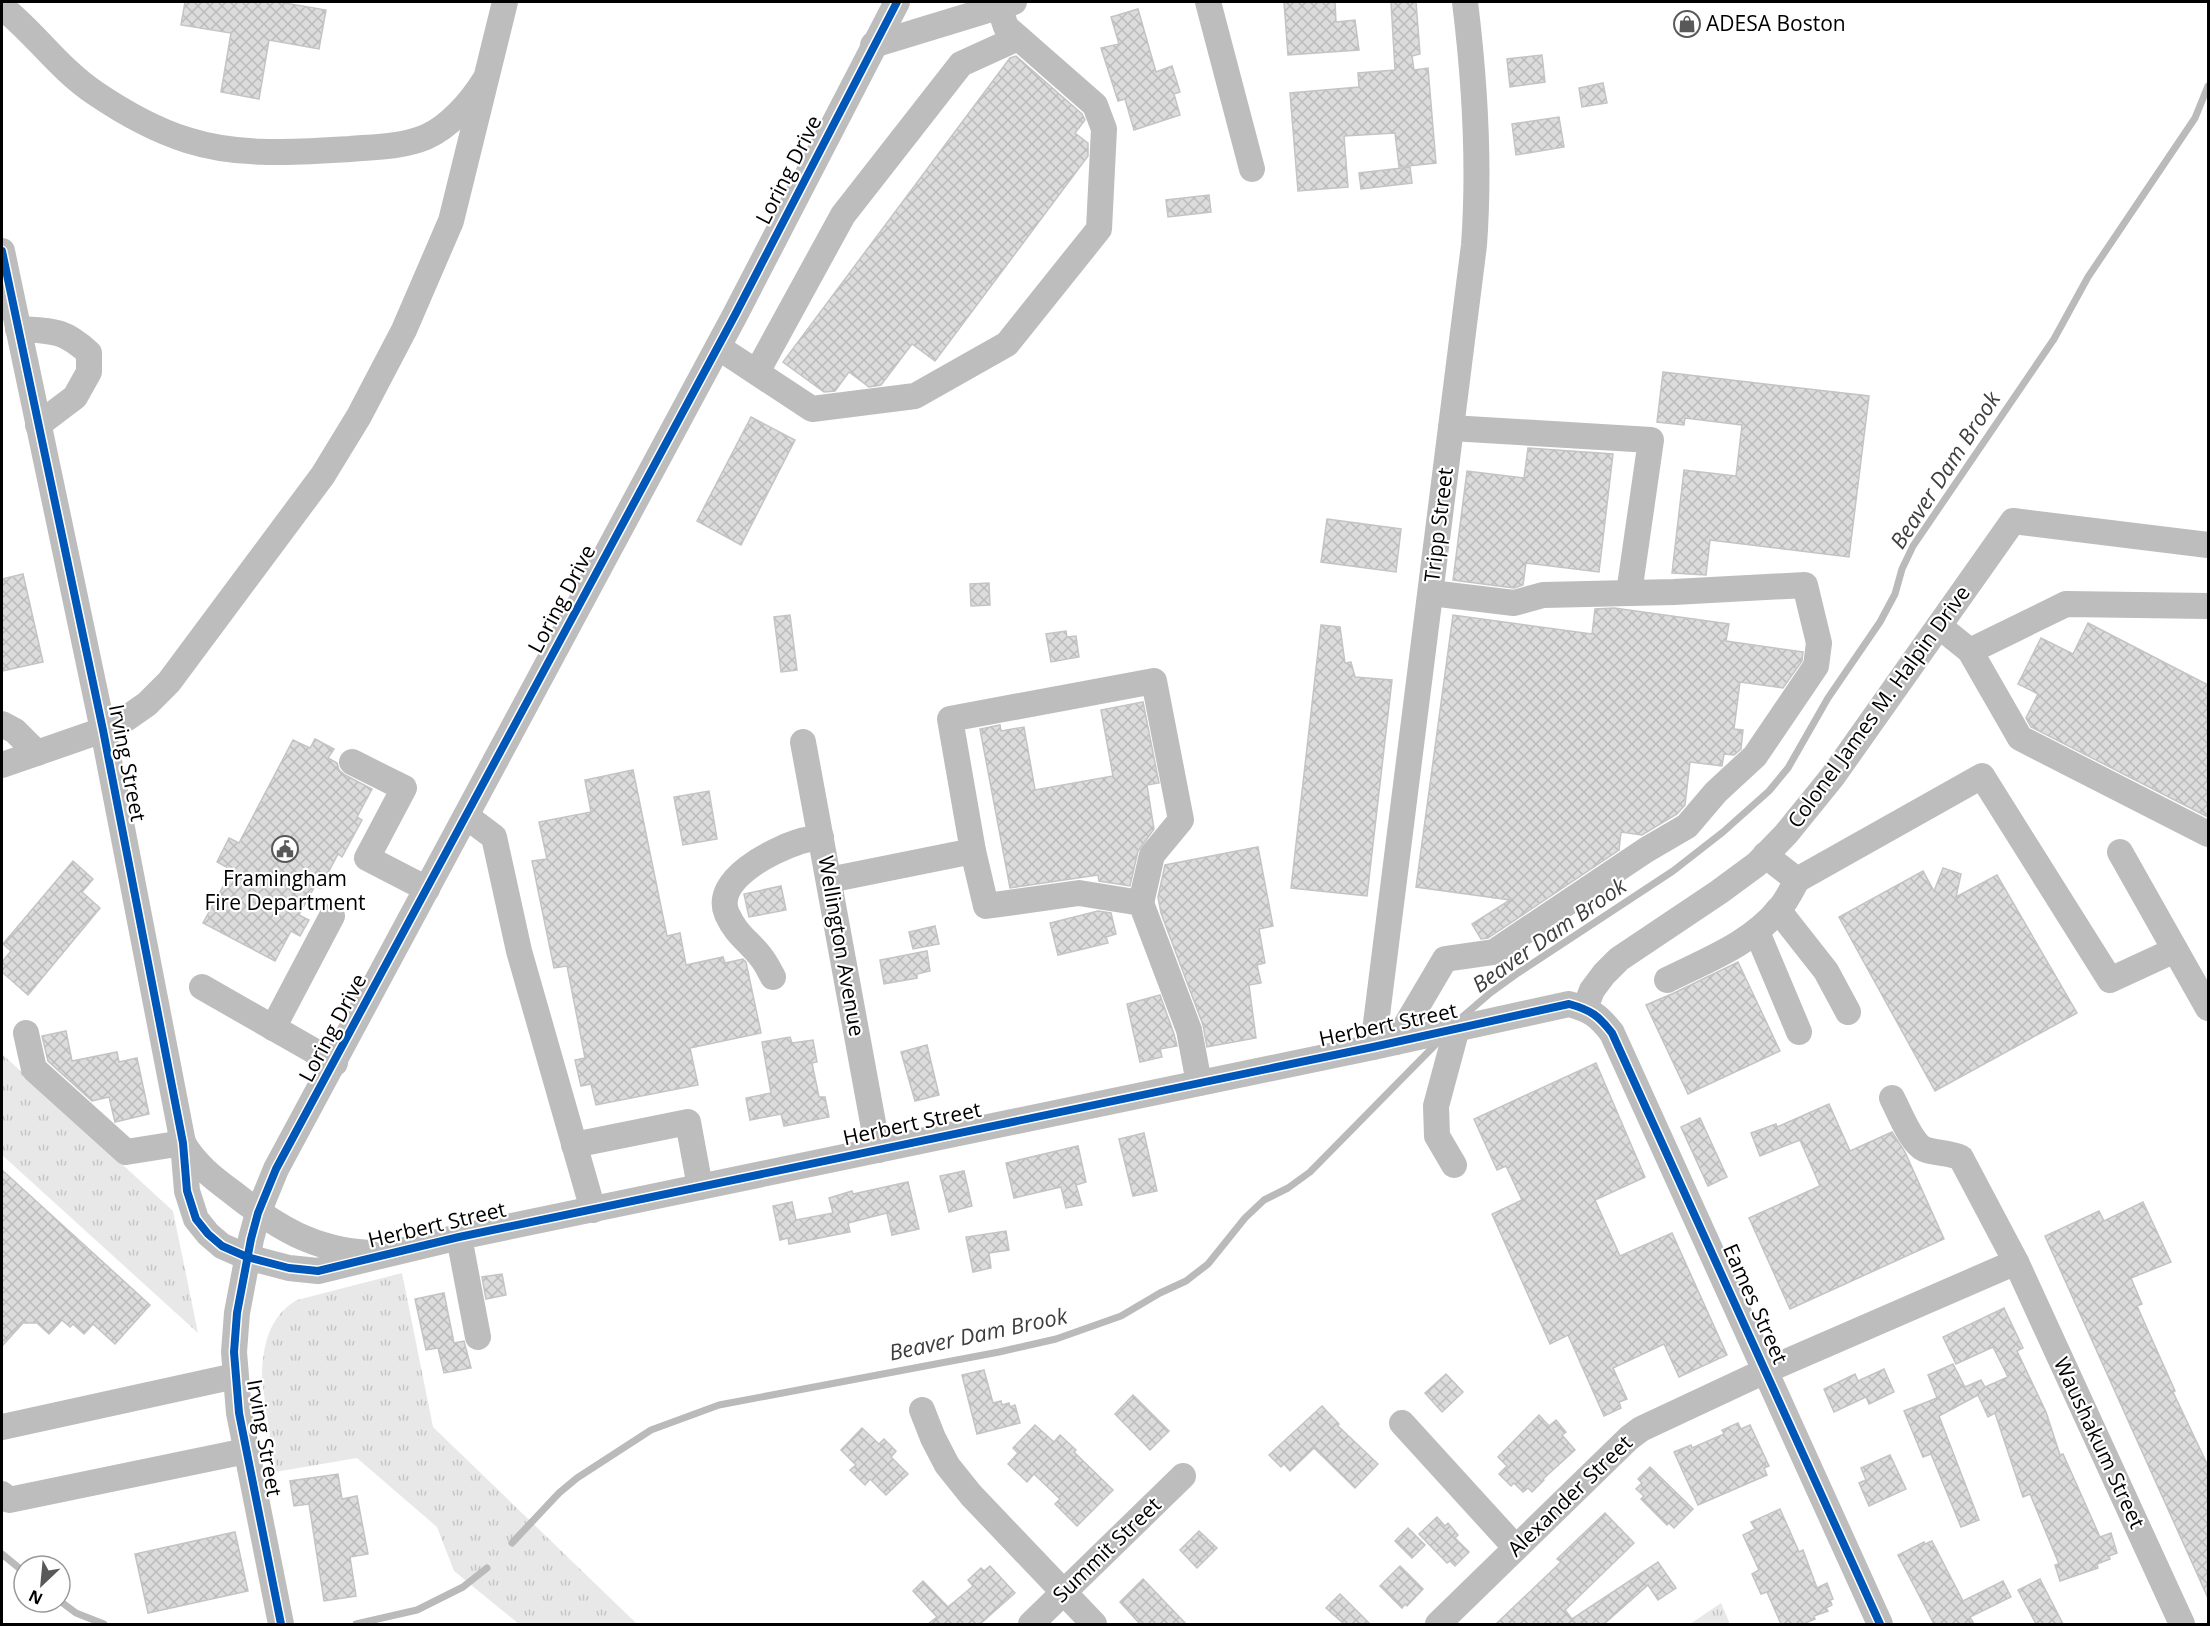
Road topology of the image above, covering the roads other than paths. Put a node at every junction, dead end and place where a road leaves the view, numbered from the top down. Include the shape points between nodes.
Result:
1 (505, 2) edge
2 (897, 2) edge
3 (1208, 2) edge
4 (1465, 2) edge
5 (1007, 4) edge
6 (7, 7) edge
7 (1018, 38) junction
8 (873, 45) junction
9 (491, 64) junction
10 (1252, 169) dead end
11 (3, 266) edge
12 (18, 329) junction
13 (718, 346) junction
14 (758, 372) junction
15 (38, 425) junction
16 (1451, 428) junction
17 (2208, 545) edge
18 (1431, 593) junction
19 (1629, 593) junction
20 (2208, 606) edge
21 (1939, 626) junction
22 (1970, 651) junction
23 (2, 724) edge
24 (103, 730) junction
25 (804, 742) dead end
26 (37, 753) junction
27 (352, 762) dead end
28 (2, 765) edge
29 (466, 816) junction
30 (2208, 834) edge
31 (821, 837) junction
32 (974, 851) junction
33 (2120, 852) dead end
34 (1765, 855) junction
35 (829, 880) junction
36 (1797, 880) junction
37 (427, 889) junction
38 (1141, 903) junction
39 (1778, 910) junction
40 (332, 916) dead end
41 (1757, 932) junction
42 (2175, 950) junction
43 (773, 977) dead end
44 (1667, 980) dead end
45 (202, 987) dead end
46 (1585, 1008) junction
47 (2208, 1008) edge
48 (1848, 1012) dead end
49 (273, 1028) junction
50 (1457, 1028) junction
51 (1799, 1032) dead end
52 (26, 1033) dead end
53 (1395, 1042) junction
54 (335, 1063) junction
55 (1199, 1083) junction
56 (1892, 1098) dead end
57 (183, 1143) junction
58 (574, 1144) junction
59 (878, 1150) junction
60 (1454, 1165) dead end
61 (700, 1187) junction
62 (593, 1210) junction
63 (258, 1213) junction
64 (459, 1237) junction
65 (389, 1253) junction
66 (247, 1257) junction
67 (2016, 1262) junction
68 (478, 1337) dead end
69 (1765, 1371) junction
70 (235, 1376) junction
71 (922, 1410) dead end
72 (1402, 1423) dead end
73 (2, 1427) edge
74 (246, 1451) junction
75 (1183, 1476) dead end
76 (2, 1494) edge
77 (1516, 1548) junction
78 (1063, 1594) junction
79 (281, 1624) edge
80 (1031, 1624) edge
81 (1094, 1624) edge
82 (1438, 1624) edge
83 (1880, 1624) edge
84 (2182, 1624) edge

1 - 9 street
2 - 8 street, Loring Drive
3 - 10 street
4 - 16 street, Tripp Street via 1475,89 1478,187
5 - 7 street via 1006,27
5 - 8 street
6 - 9 street via 67,72 104,99 161,131 238,150 282,153 408,143 428,136 467,103
7 - 14 street via 961,64 843,215
7 - 14 street via 1095,105 1104,129 1099,229 1007,344 915,396 812,409
8 - 13 street, Loring Drive
9 - 24 street via 451,221 404,330 341,446 304,502 169,682 147,704
11 - 12 street, Irving Street
12 - 15 street, Irving Street
12 - 15 street via 49,330 72,337 89,353 89,372 75,397
13 - 14 street
13 - 29 street, Loring Drive
15 - 24 street, Irving Street
16 - 18 street, Tripp Street
16 - 19 street via 1651,440
17 - 21 street, Colonel James M. Halpin Drive via 2013,521
18 - 19 street via 1514,603 1543,595
18 - 53 street, Tripp Street
19 - 53 street via 1804,585 1819,643 1816,666 1755,756 1716,792 1688,826 1494,952 1445,959
20 - 22 street via 2066,604
21 - 22 street
21 - 34 street, Colonel James M. Halpin Drive via 1833,777
22 - 30 street via 2020,738
23 - 26 street
24 - 26 street
24 - 57 street, Irving Street
25 - 31 street, Wellington Avenue
26 - 28 street
27 - 37 street via 404,789 368,858
29 - 37 street, Loring Drive
29 - 58 street via 494,837 519,951
31 - 35 street, Wellington Avenue
31 - 43 street via 799,841 746,868 727,889 726,911 740,936 761,957
32 - 35 street
32 - 38 street via 986,906 1079,892
32 - 38 street via 950,719 1154,681 1181,820 1152,855
33 - 42 street
34 - 36 street
34 - 46 street, Colonel James M. Halpin Drive via 1719,892 1619,959 1592,990
35 - 59 street, Wellington Avenue
36 - 39 street
36 - 42 street via 1982,776 2110,980
37 - 54 street, Loring Drive
38 - 55 street via 1189,1030
39 - 41 street
39 - 48 street via 1826,971
40 - 49 street
41 - 44 street
41 - 51 street
42 - 47 street
45 - 49 street
46 - 50 street, Herbert Street via 1569,1004
46 - 69 street, Eames Street via 1612,1033
49 - 54 street
50 - 53 street, Herbert Street
50 - 60 street via 1436,1106 1437,1137
52 - 57 street via 34,1069 126,1152
53 - 55 street, Herbert Street
54 - 63 street, Loring Drive via 276,1169
55 - 59 street, Herbert Street
56 - 67 street, Waushakum Street via 1913,1139 1924,1149 1961,1158
57 - 63 street, Irving Street via 202,1168
57 - 66 street, Irving Street via 187,1191 196,1219 222,1246
58 - 61 street via 688,1122
58 - 62 street
59 - 61 street, Herbert Street
61 - 62 street, Herbert Street
62 - 64 street, Herbert Street
63 - 65 street, Herbert Street via 323,1246
63 - 66 street, Irving Street
64 - 65 street, Herbert Street
64 - 68 street
65 - 66 street, Herbert Street via 309,1271
66 - 70 street, Irving Street via 235,1326
67 - 69 street, Alexander Street
67 - 84 street, Waushakum Street
69 - 77 street, Alexander Street via 1635,1433
69 - 83 street, Eames Street
70 - 73 street
70 - 74 street, Irving Street
71 - 78 street via 948,1465
72 - 77 street
74 - 76 street via 9,1500
74 - 79 street, Irving Street
75 - 78 street, Summit Street
77 - 82 street, Alexander Street
78 - 80 street, Summit Street
78 - 81 street

